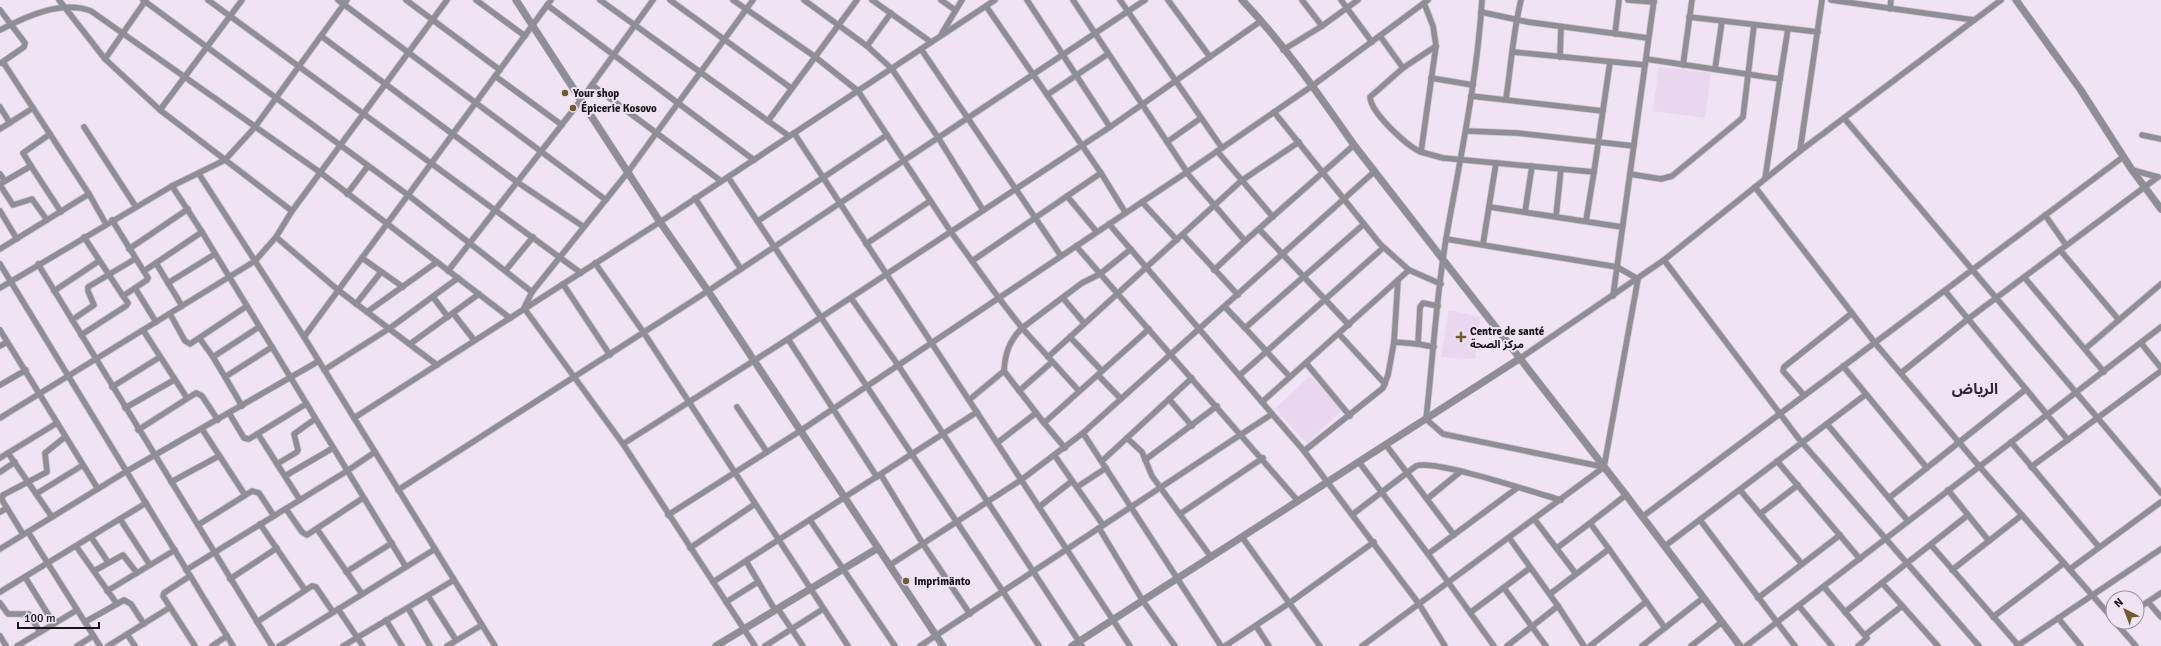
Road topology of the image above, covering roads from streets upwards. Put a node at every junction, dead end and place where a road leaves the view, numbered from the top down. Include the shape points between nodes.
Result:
1 (59, 0) edge
2 (208, 0) edge
3 (242, 0) edge
4 (338, 0) edge
5 (406, 0) edge
6 (447, 0) edge
7 (476, 0) edge
8 (516, 0) edge
9 (600, 0) edge
10 (653, 0) edge
11 (670, 0) edge
12 (734, 0) edge
13 (753, 0) edge
14 (804, 0) edge
15 (857, 0) edge
16 (872, 0) edge
17 (940, 0) edge
18 (962, 0) edge
19 (995, 0) edge
20 (1026, 0) edge
21 (1073, 0) edge
22 (1120, 0) edge
23 (1145, 0) edge
24 (1168, 0) edge
25 (1242, 0) edge
26 (1302, 0) edge
27 (1342, 0) edge
28 (1358, 0) edge
29 (1482, 0) edge
30 (1521, 0) edge
31 (1619, 0) edge
32 (1628, 0) edge
33 (1692, 0) edge
34 (1822, 0) edge
35 (1831, 0) edge
36 (1890, 0) edge
37 (2001, 0) edge
38 (2016, 0) edge
39 (145, 1) edge
40 (1426, 1) edge
41 (1654, 1) edge
42 (346, 2) edge
43 (549, 2) edge
44 (64, 6) junction
45 (986, 6) junction
46 (1347, 8) junction
47 (1890, 9) junction
48 (0, 10) edge
49 (746, 10) junction
50 (955, 10) junction
51 (1128, 12) junction
52 (1481, 12) junction
53 (891, 14) junction
54 (230, 16) junction
55 (1689, 17) junction
56 (433, 20) junction
57 (1516, 20) junction
58 (1974, 20) junction
59 (1261, 21) junction
60 (1722, 21) junction
61 (12, 24) junction
62 (838, 24) junction
63 (532, 25) junction
64 (635, 25) junction
65 (1754, 25) junction
66 (1322, 26) junction
67 (1561, 27) junction
68 (1788, 29) junction
69 (0, 30) edge
70 (1818, 32) junction
71 (122, 34) junction
72 (1615, 34) junction
73 (940, 35) junction
74 (1096, 35) junction
75 (321, 36) junction
76 (525, 36) junction
77 (1380, 36) junction
78 (1648, 38) junction
79 (725, 40) junction
80 (931, 42) junction
81 (1372, 42) junction
82 (867, 46) junction
83 (1436, 46) junction
84 (207, 47) junction
85 (921, 49) junction
86 (1284, 50) junction
87 (1513, 52) junction
88 (410, 53) junction
89 (613, 54) junction
90 (1108, 54) junction
91 (814, 56) junction
92 (1064, 56) junction
93 (1210, 57) junction
94 (1560, 57) junction
95 (105, 59) junction
96 (1610, 62) junction
97 (1645, 62) junction
98 (2, 63) edge
99 (1683, 64) junction
100 (299, 66) junction
101 (1403, 68) junction
102 (892, 69) junction
103 (1715, 69) junction
104 (500, 70) junction
105 (701, 73) junction
106 (1748, 74) junction
107 (495, 76) junction
108 (1034, 76) junction
109 (1076, 76) junction
110 (1431, 78) junction
111 (184, 79) junction
112 (1780, 79) junction
113 (1176, 82) junction
114 (387, 84) junction
115 (592, 85) junction
116 (1472, 85) junction
117 (1312, 86) junction
118 (791, 88) junction
119 (858, 91) junction
120 (1047, 95) junction
121 (1471, 96) junction
122 (276, 98) junction
123 (1506, 99) junction
124 (581, 100) junction
125 (476, 102) junction
126 (678, 104) junction
127 (1143, 105) junction
128 (0, 108) edge
129 (33, 108) junction
130 (160, 110) junction
131 (1603, 111) junction
132 (1274, 112) junction
133 (364, 114) junction
134 (1201, 118) junction
135 (1844, 118) junction
136 (969, 119) junction
137 (768, 121) junction
138 (10, 123) junction
139 (562, 125) junction
140 (84, 127) dead end
141 (255, 127) junction
142 (1110, 127) junction
143 (0, 129) edge
144 (1466, 131) junction
145 (657, 133) junction
146 (50, 134) junction
147 (453, 134) junction
148 (791, 135) junction
149 (887, 135) junction
150 (2142, 135) dead end
151 (939, 139) junction
152 (2161, 139) edge
153 (1599, 141) junction
154 (1167, 142) junction
155 (1299, 142) junction
156 (1354, 145) junction
157 (340, 146) junction
158 (1082, 146) junction
159 (1634, 146) junction
160 (1220, 149) junction
161 (541, 151) junction
162 (1800, 151) junction
163 (1422, 152) junction
164 (2123, 156) junction
165 (225, 160) junction
166 (754, 160) junction
167 (1462, 160) junction
168 (905, 162) junction
169 (432, 163) junction
170 (1496, 163) junction
171 (30, 166) junction
172 (368, 166) junction
173 (1532, 166) junction
174 (1561, 169) junction
175 (2132, 170) junction
176 (628, 172) junction
177 (1186, 172) junction
178 (1375, 172) junction
179 (1594, 172) junction
180 (320, 173) junction
181 (1101, 173) junction
182 (1322, 173) junction
183 (0, 174) edge
184 (200, 174) junction
185 (1630, 174) junction
186 (728, 177) junction
187 (822, 177) junction
188 (2159, 177) edge
189 (1765, 179) junction
190 (721, 181) junction
191 (1241, 181) junction
192 (517, 182) junction
193 (2, 184) edge
194 (172, 186) junction
195 (2143, 186) junction
196 (1755, 187) junction
197 (1015, 189) junction
198 (89, 194) junction
199 (347, 194) junction
200 (408, 195) junction
201 (1067, 196) junction
202 (695, 198) junction
203 (606, 200) junction
204 (1344, 200) junction
205 (930, 201) junction
206 (1142, 202) junction
207 (841, 204) junction
208 (136, 206) junction
209 (1214, 206) junction
210 (1490, 207) junction
211 (188, 209) junction
212 (2161, 209) edge
213 (496, 210) junction
214 (983, 210) junction
215 (292, 211) junction
216 (61, 212) junction
217 (1125, 212) junction
218 (1525, 212) junction
219 (0, 213) edge
220 (2045, 215) junction
221 (1556, 216) junction
222 (1273, 217) junction
223 (1035, 219) junction
224 (47, 220) junction
225 (112, 220) junction
226 (758, 221) junction
227 (1586, 221) junction
228 (660, 222) junction
229 (106, 224) junction
230 (1109, 224) junction
231 (1364, 224) junction
232 (386, 225) junction
233 (584, 227) junction
234 (1622, 227) junction
235 (1259, 229) junction
236 (1096, 231) junction
237 (202, 232) junction
238 (951, 232) junction
239 (1183, 235) junction
240 (276, 237) junction
241 (532, 237) junction
242 (84, 238) junction
243 (17, 239) junction
244 (1446, 239) junction
245 (1177, 240) junction
246 (1245, 242) junction
247 (471, 243) junction
248 (866, 244) junction
249 (1483, 244) junction
250 (2066, 245) junction
251 (775, 246) junction
252 (1076, 246) junction
253 (1383, 248) junction
254 (0, 249) edge
255 (129, 249) junction
256 (1131, 249) junction
257 (2060, 250) junction
258 (215, 254) junction
259 (1282, 255) junction
260 (1061, 256) junction
261 (560, 257) junction
262 (135, 258) junction
263 (362, 258) junction
264 (1664, 260) junction
265 (99, 261) junction
266 (256, 261) junction
267 (972, 261) junction
268 (1443, 261) junction
269 (437, 262) junction
270 (156, 263) junction
271 (595, 263) junction
272 (0, 264) edge
273 (38, 264) junction
274 (1617, 267) junction
275 (1147, 268) junction
276 (741, 269) junction
277 (506, 270) junction
278 (1214, 270) junction
279 (1409, 270) junction
280 (1974, 270) junction
281 (144, 271) junction
282 (448, 271) junction
283 (381, 272) junction
284 (581, 273) junction
285 (108, 274) junction
286 (886, 274) junction
287 (1100, 274) junction
288 (1303, 276) junction
289 (230, 277) junction
290 (2024, 277) junction
291 (458, 278) junction
292 (1638, 279) junction
293 (1398, 280) junction
294 (10, 281) junction
295 (168, 283) junction
296 (563, 284) junction
297 (1441, 284) junction
298 (2161, 284) edge
299 (403, 287) junction
300 (0, 288) edge
301 (135, 288) junction
302 (338, 290) junction
303 (54, 291) junction
304 (708, 291) junction
305 (1945, 291) junction
306 (532, 292) junction
307 (1117, 292) junction
308 (479, 294) junction
309 (1238, 295) junction
310 (123, 296) junction
311 (1613, 296) junction
312 (433, 297) junction
313 (998, 297) junction
314 (1997, 297) junction
315 (851, 298) junction
316 (1063, 298) junction
317 (1326, 300) junction
318 (356, 304) junction
319 (182, 306) junction
320 (247, 306) junction
321 (1438, 306) junction
322 (1225, 307) junction
323 (524, 308) junction
324 (367, 312) junction
325 (453, 313) junction
326 (1852, 313) junction
327 (170, 314) junction
328 (448, 317) junction
329 (822, 317) junction
330 (510, 318) junction
331 (1968, 319) junction
332 (72, 320) junction
333 (2119, 320) junction
334 (156, 322) junction
335 (1084, 323) junction
336 (1349, 325) junction
337 (259, 327) junction
338 (2161, 327) edge
339 (390, 328) junction
340 (1022, 328) junction
341 (1245, 328) junction
342 (1149, 329) junction
343 (1200, 329) junction
344 (0, 330) edge
345 (143, 330) junction
346 (644, 333) junction
347 (81, 334) junction
348 (1339, 334) junction
349 (304, 337) junction
350 (1070, 337) junction
351 (200, 339) junction
352 (788, 339) junction
353 (474, 340) junction
354 (7, 342) junction
355 (1394, 342) junction
356 (932, 343) junction
357 (1875, 343) junction
358 (2141, 343) junction
359 (410, 344) junction
360 (1418, 344) junction
361 (0, 346) edge
362 (272, 347) junction
363 (1434, 347) junction
364 (2085, 349) junction
365 (1267, 351) junction
366 (610, 354) junction
367 (1171, 355) junction
368 (160, 357) junction
369 (213, 357) junction
370 (96, 359) junction
371 (1519, 359) junction
372 (1050, 360) junction
373 (319, 361) junction
374 (754, 362) junction
375 (1306, 363) junction
376 (437, 365) junction
377 (898, 365) junction
378 (1843, 366) junction
379 (26, 370) junction
380 (324, 370) junction
381 (2161, 370) edge
382 (1004, 371) junction
383 (2104, 372) junction
384 (1100, 373) junction
385 (1901, 373) junction
386 (1240, 375) junction
387 (68, 376) junction
388 (225, 377) junction
389 (576, 377) junction
390 (1290, 377) junction
391 (290, 378) junction
392 (1192, 378) junction
393 (174, 380) junction
394 (1385, 384) junction
395 (0, 385) edge
396 (867, 386) junction
397 (112, 387) junction
398 (2026, 389) junction
399 (1019, 391) junction
400 (1079, 391) junction
401 (2078, 392) junction
402 (39, 394) junction
403 (1803, 394) junction
404 (1865, 395) junction
405 (187, 398) junction
406 (1169, 399) junction
407 (969, 400) junction
408 (1121, 400) junction
409 (1262, 402) junction
410 (689, 403) junction
411 (306, 404) junction
412 (242, 406) junction
413 (1217, 406) junction
414 (737, 407) dead end
415 (125, 408) junction
416 (833, 408) junction
417 (977, 412) junction
418 (229, 413) junction
419 (1036, 413) junction
420 (1272, 414) junction
421 (1779, 414) junction
422 (2046, 415) junction
423 (1350, 416) junction
424 (0, 418) edge
425 (354, 418) junction
426 (2099, 418) junction
427 (315, 419) junction
428 (1426, 419) junction
429 (218, 420) junction
430 (57, 423) junction
431 (1044, 423) junction
432 (1827, 424) junction
433 (1192, 426) junction
434 (202, 429) junction
435 (138, 430) junction
436 (800, 431) junction
437 (1084, 433) junction
438 (258, 434) junction
439 (1241, 434) junction
440 (942, 435) junction
441 (65, 437) junction
442 (1127, 438) junction
443 (2068, 440) junction
444 (1802, 442) junction
445 (1959, 442) junction
446 (2011, 442) junction
447 (996, 443) junction
448 (623, 444) junction
449 (1386, 445) junction
450 (333, 448) junction
451 (1065, 448) junction
452 (1304, 451) junction
453 (375, 452) junction
454 (767, 452) junction
455 (8, 453) junction
456 (912, 455) junction
457 (154, 456) junction
458 (219, 456) junction
459 (1055, 456) junction
460 (0, 458) edge
461 (1263, 458) junction
462 (1145, 460) junction
463 (1102, 461) junction
464 (1777, 461) junction
465 (14, 462) junction
466 (1359, 462) junction
467 (277, 464) junction
468 (83, 465) junction
469 (1979, 466) junction
470 (1604, 467) junction
471 (2031, 467) junction
472 (1106, 468) junction
473 (1927, 468) junction
474 (127, 471) junction
475 (347, 471) junction
476 (0, 472) edge
477 (1407, 472) junction
478 (1460, 472) junction
479 (735, 473) junction
480 (285, 476) junction
481 (879, 476) junction
482 (1021, 480) junction
483 (1072, 481) junction
484 (171, 482) junction
485 (1327, 482) junction
486 (28, 483) junction
487 (1798, 485) junction
488 (1077, 487) junction
489 (1161, 488) junction
490 (1517, 488) junction
491 (98, 489) junction
492 (398, 490) junction
493 (1740, 490) junction
494 (1948, 490) junction
495 (1382, 492) junction
496 (2161, 493) edge
497 (36, 494) junction
498 (245, 495) junction
499 (1626, 495) junction
500 (363, 498) junction
501 (845, 498) junction
502 (1889, 498) junction
503 (1427, 499) junction
504 (300, 500) junction
505 (1561, 500) junction
506 (1298, 501) junction
507 (988, 502) junction
508 (2161, 502) edge
509 (146, 503) junction
510 (755, 504) junction
511 (1039, 507) junction
512 (1132, 507) junction
513 (7, 508) junction
514 (286, 509) junction
515 (0, 512) edge
516 (1180, 514) junction
517 (1353, 514) junction
518 (1760, 514) junction
519 (668, 515) junction
520 (1968, 515) junction
521 (2022, 515) junction
522 (274, 516) junction
523 (1642, 516) junction
524 (52, 517) junction
525 (120, 519) junction
526 (810, 520) junction
527 (1535, 520) junction
528 (1700, 520) junction
529 (1908, 521) junction
530 (956, 523) junction
531 (1590, 523) junction
532 (260, 524) junction
533 (198, 525) junction
534 (1101, 527) junction
535 (317, 529) junction
536 (26, 533) junction
537 (1454, 535) junction
538 (1840, 535) junction
539 (91, 537) junction
540 (1242, 537) junction
541 (1510, 539) junction
542 (1885, 539) junction
543 (779, 541) junction
544 (1989, 541) junction
545 (392, 542) junction
546 (1374, 542) junction
547 (923, 544) junction
548 (1931, 545) junction
549 (76, 546) junction
550 (1665, 546) junction
551 (2099, 547) junction
552 (277, 548) junction
553 (690, 548) junction
554 (878, 548) junction
555 (1557, 548) junction
556 (0, 549) edge
557 (435, 549) junction
558 (1067, 549) junction
559 (1609, 549) junction
560 (2161, 549) edge
561 (175, 550) junction
562 (214, 553) junction
563 (1428, 554) junction
564 (1211, 557) junction
565 (1860, 559) junction
566 (108, 562) junction
567 (746, 562) junction
568 (48, 563) junction
569 (2064, 563) junction
570 (1802, 564) junction
571 (1906, 564) junction
572 (150, 565) junction
573 (890, 566) junction
574 (406, 567) junction
575 (1530, 568) junction
576 (845, 569) junction
577 (2070, 569) junction
578 (186, 570) junction
579 (1952, 570) junction
580 (94, 571) junction
581 (346, 572) junction
582 (1034, 572) junction
583 (137, 573) junction
584 (1576, 574) junction
585 (190, 576) junction
586 (25, 577) junction
587 (230, 578) junction
588 (1178, 578) junction
589 (454, 580) junction
590 (713, 582) junction
591 (758, 582) junction
592 (1449, 582) junction
593 (1882, 583) junction
594 (1824, 587) junction
595 (1504, 588) junction
596 (305, 590) junction
597 (810, 590) junction
598 (108, 591) junction
599 (0, 592) edge
600 (1003, 593) junction
601 (2161, 593) edge
602 (362, 594) junction
603 (1550, 594) junction
604 (2093, 595) junction
605 (428, 596) junction
606 (1703, 598) junction
607 (1758, 598) junction
608 (1143, 600) junction
609 (726, 602) junction
610 (1646, 602) junction
611 (2148, 602) junction
612 (0, 603) edge
613 (117, 604) junction
614 (1288, 604) junction
615 (1419, 604) junction
616 (2145, 604) edge
617 (1558, 606) junction
618 (1799, 606) junction
619 (1902, 606) junction
620 (169, 608) junction
621 (408, 608) junction
622 (823, 609) junction
623 (2105, 609) edge
624 (77, 610) junction
625 (777, 610) junction
626 (336, 611) junction
627 (1471, 612) junction
628 (1845, 612) junction
629 (970, 614) junction
630 (1993, 617) junction
631 (2161, 617) edge
632 (2058, 618) junction
633 (386, 620) junction
634 (1113, 620) junction
635 (85, 622) junction
636 (257, 622) junction
637 (1722, 622) junction
638 (1776, 623) junction
639 (54, 624) junction
640 (144, 624) junction
641 (482, 625) junction
642 (1256, 626) junction
643 (1532, 626) junction
644 (1665, 628) junction
645 (744, 629) junction
646 (792, 629) junction
647 (2123, 630) edge
648 (40, 632) junction
649 (127, 634) junction
650 (1865, 635) junction
651 (0, 636) edge
652 (94, 636) junction
653 (227, 636) junction
654 (936, 636) junction
655 (357, 637) junction
656 (456, 640) junction
657 (1080, 644) edge
658 (6, 646) edge
659 (17, 646) edge
660 (77, 646) edge
661 (100, 646) edge
662 (108, 646) edge
663 (135, 646) edge
664 (195, 646) edge
665 (212, 646) edge
666 (233, 646) edge
667 (272, 646) edge
668 (279, 646) edge
669 (343, 646) edge
670 (363, 646) edge
671 (402, 646) edge
672 (430, 646) edge
673 (447, 646) edge
674 (495, 646) edge
675 (716, 646) edge
676 (755, 646) edge
677 (765, 646) edge
678 (803, 646) edge
679 (848, 646) edge
680 (895, 646) edge
681 (920, 646) edge
682 (943, 646) edge
683 (1038, 646) edge
684 (1072, 646) edge
685 (1130, 646) edge
686 (1175, 646) edge
687 (1221, 646) edge
688 (1225, 646) edge
689 (1269, 646) edge
690 (1320, 646) edge
691 (1362, 646) edge
692 (1445, 646) edge
693 (1494, 646) edge
694 (1507, 646) edge
695 (1546, 646) edge
696 (1584, 646) edge
697 (1590, 646) edge
698 (1642, 646) edge
699 (1691, 646) edge
700 (1740, 646) edge
701 (1746, 646) edge
702 (1794, 646) edge
703 (1832, 646) edge
704 (1858, 646) edge
705 (1938, 646) edge
706 (1979, 646) edge
707 (2017, 646) edge
708 (2081, 646) edge
709 (2136, 646) edge

1 - 44 street
2 - 54 street
3 - 54 street
4 - 42 street
5 - 56 street
6 - 56 street
7 - 76 street
8 - 63 street
9 - 64 street
10 - 64 street
11 - 79 street
12 - 49 street
13 - 49 street
14 - 62 street
15 - 62 street
16 - 53 street
17 - 50 street
18 - 50 street
19 - 45 street
20 - 92 street
21 - 74 street
22 - 51 street
23 - 51 street
24 - 93 street
25 - 59 street
26 - 66 street
27 - 46 street
28 - 46 street
29 - 52 street
30 - 57 street
31 - 72 street
32 - 41 street
33 - 55 street
34 - 70 street
35 - 47 street
36 - 47 street
37 - 58 street
38 - 164 street
39 - 71 street
39 - 84 street
40 - 77 street
40 - 83 street
41 - 78 street
42 - 75 street
42 - 88 street
43 - 63 street
43 - 89 street
44 - 61 street via 48,9
44 - 71 street via 91,11
44 - 95 street
45 - 73 street
45 - 108 street
46 - 66 street
46 - 81 street
47 - 58 street
48 - 61 street
49 - 79 street
49 - 91 street
50 - 73 street
51 - 74 street
51 - 113 street
52 - 57 street
52 - 116 street
53 - 80 street
53 - 82 street
54 - 84 street
54 - 100 street
55 - 60 street
55 - 99 street
56 - 88 street
56 - 104 street
57 - 67 street
57 - 87 street
58 - 135 street
59 - 86 street
59 - 93 street
60 - 65 street
60 - 103 street
61 - 69 street
61 - 98 street via 25,43 24,47
62 - 82 street
62 - 91 street
63 - 76 street
63 - 124 street
64 - 89 street
64 - 105 street
65 - 68 street
65 - 106 street
66 - 86 street
67 - 72 street
67 - 94 street
68 - 70 street
68 - 112 street
70 - 162 street
71 - 95 street
71 - 111 street
72 - 78 street
73 - 80 street
74 - 90 street
74 - 92 street
75 - 100 street
75 - 114 street
76 - 104 street
77 - 81 street
77 - 101 street
78 - 97 street
79 - 105 street
79 - 118 street
80 - 85 street
81 - 117 street
82 - 102 street
83 - 101 street
83 - 110 street
84 - 111 street
84 - 122 street
85 - 102 street
85 - 136 street
86 - 117 street
87 - 94 street
87 - 123 street
88 - 114 street
88 - 125 street
89 - 115 street
89 - 126 street
90 - 109 street
90 - 127 street
91 - 118 street
91 - 119 street
92 - 108 street
92 - 109 street
93 - 113 street
94 - 96 street
95 - 130 street
96 - 97 street
96 - 131 street
97 - 99 street
97 - 159 street
98 - 129 street
99 - 103 street
100 - 122 street
100 - 133 street
101 - 163 street via 1370,99 1388,125 1405,143
102 - 119 street
102 - 151 street
103 - 106 street
104 - 107 street
105 - 126 street
105 - 137 street
106 - 112 street
106 - 185 street via 1743,117 1736,125 1672,176 1661,179
107 - 125 street
107 - 139 street
108 - 120 street
108 - 136 street
109 - 120 street
109 - 142 street
110 - 116 street
110 - 163 street
111 - 130 street
111 - 141 street
112 - 189 street
113 - 127 street
113 - 134 street
114 - 133 street
114 - 147 street
115 - 124 street
115 - 145 street
116 - 121 street
117 - 132 street
117 - 156 street
118 - 137 street
119 - 148 street
119 - 149 street
120 - 158 street
121 - 123 street
121 - 144 street
122 - 141 street
122 - 157 street
123 - 131 street
124 - 139 street
124 - 176 street
125 - 147 street
125 - 161 street
126 - 145 street
126 - 166 street
127 - 142 street
127 - 154 street
128 - 138 street
129 - 138 street
129 - 146 street
130 - 165 street
131 - 153 street
132 - 155 street
132 - 160 street
133 - 157 street
133 - 169 street
134 - 154 street
134 - 160 street
135 - 162 street
135 - 280 street
136 - 151 street
136 - 197 street
137 - 148 street
138 - 143 street
139 - 161 street
140 - 208 street
141 - 165 street
141 - 180 street
142 - 158 street
144 - 153 street
144 - 167 street
145 - 176 street
145 - 190 street
146 - 171 street via 23,153
146 - 198 street
147 - 169 street
147 - 192 street
148 - 166 street
148 - 187 street
149 - 168 street
149 - 187 street
150 - 152 street
151 - 168 street
151 - 214 street
153 - 159 street
153 - 179 street
154 - 177 street
155 - 182 street
155 - 191 street
156 - 178 street
156 - 182 street
157 - 172 street
157 - 180 street
158 - 181 street
158 - 197 street
159 - 185 street
160 - 177 street
160 - 191 street
161 - 192 street
161 - 203 street
162 - 189 street
163 - 167 street
164 - 175 street
164 - 220 street
165 - 184 street
165 - 215 street
166 - 186 street
167 - 170 street
167 - 244 street
168 - 205 street
168 - 207 street
169 - 200 street
169 - 213 street
170 - 173 street
170 - 210 street
171 - 193 street
171 - 216 street
172 - 199 street
172 - 200 street
173 - 174 street
173 - 218 street
174 - 179 street
174 - 221 street
175 - 188 street
175 - 195 street
176 - 203 street
176 - 228 street
177 - 206 street
177 - 209 street
178 - 204 street
178 - 268 street
179 - 227 street
180 - 199 street
180 - 215 street
181 - 201 street
181 - 217 street
182 - 204 street
182 - 222 street
183 - 193 street
184 - 194 street
184 - 266 street
185 - 234 street
186 - 190 street
186 - 226 street
187 - 207 street
187 - 226 street
188 - 195 street
189 - 196 street
190 - 202 street
191 - 209 street
191 - 222 street
192 - 213 street
192 - 233 street
193 - 224 street via 13,205 32,199
194 - 208 street
194 - 211 street
195 - 212 street
195 - 250 street
196 - 264 street
196 - 326 street
197 - 214 street
197 - 223 street
198 - 216 street
198 - 229 street
199 - 232 street
200 - 232 street
200 - 247 street
201 - 223 street
201 - 236 street
202 - 228 street
202 - 276 street
203 - 233 street
204 - 231 street
204 - 259 street
205 - 238 street
205 - 248 street
206 - 217 street
206 - 245 street
207 - 248 street
207 - 251 street
208 - 225 street
209 - 239 street
209 - 246 street
210 - 218 street
210 - 249 street
211 - 237 street
211 - 255 street
213 - 241 street
213 - 247 street
214 - 238 street
215 - 240 street
216 - 224 street
217 - 230 street
218 - 221 street
219 - 243 street
220 - 250 street
220 - 280 street
221 - 227 street
222 - 235 street
223 - 260 street
223 - 267 street
224 - 243 street
225 - 229 street
225 - 255 street
226 - 251 street
227 - 234 street
228 - 271 street
228 - 304 street
229 - 242 street
230 - 236 street
230 - 256 street
231 - 253 street
231 - 288 street
232 - 263 street
232 - 269 street
233 - 261 street
234 - 274 street
235 - 246 street
235 - 259 street
236 - 252 street
237 - 258 street
237 - 270 street
238 - 267 street
238 - 286 street
239 - 245 street
239 - 278 street
240 - 266 street
240 - 302 street
241 - 261 street
241 - 277 street
242 - 265 street
242 - 273 street
243 - 254 street
244 - 249 street
244 - 268 street
245 - 275 street
246 - 278 street
247 - 277 street
247 - 282 street
248 - 286 street
249 - 274 street
250 - 257 street
251 - 276 street
251 - 329 street
252 - 260 street
252 - 287 street
253 - 279 street
253 - 317 street
255 - 262 street
256 - 275 street
256 - 287 street
257 - 290 street
257 - 333 street
258 - 289 street
258 - 295 street
259 - 288 street
259 - 309 street
260 - 313 street
261 - 284 street
261 - 306 street
262 - 281 street
262 - 285 street
263 - 283 street
263 - 302 street
264 - 292 street
264 - 421 street
265 - 285 street
265 - 303 street
266 - 289 street
266 - 349 street
267 - 313 street
268 - 297 street
268 - 371 street
269 - 282 street
269 - 299 street
270 - 281 street
270 - 295 street
271 - 284 street
271 - 346 street
272 - 294 street
273 - 294 street
273 - 303 street
274 - 292 street
274 - 311 street
275 - 307 street
275 - 343 street
276 - 304 street
277 - 306 street
278 - 309 street
279 - 293 street
279 - 297 street
280 - 305 street
280 - 314 street
281 - 301 street via 147,280
282 - 291 street
283 - 299 street
283 - 318 street
284 - 296 street
285 - 310 street
285 - 332 street via 87,289 94,305
286 - 315 street
286 - 356 street
287 - 307 street
287 - 316 street via 1082,283
288 - 317 street
288 - 341 street
289 - 319 street
289 - 320 street
290 - 314 street
290 - 364 street
291 - 308 street
291 - 312 street
292 - 311 street
292 - 470 street
293 - 336 street
293 - 355 street
294 - 300 street
294 - 387 street
295 - 319 street
296 - 323 street
296 - 366 street
297 - 321 street
298 - 333 street
299 - 324 street
301 - 310 street
301 - 334 street
302 - 318 street
302 - 349 street
303 - 332 street
304 - 346 street
304 - 374 street
305 - 331 street
305 - 357 street
306 - 323 street
307 - 335 street
307 - 342 street
308 - 325 street
308 - 330 street
309 - 322 street
310 - 347 street via 128,303 126,306
311 - 371 street
312 - 328 street
312 - 339 street
313 - 340 street
313 - 356 street
314 - 331 street
314 - 401 street
315 - 329 street
315 - 377 street
316 - 335 street
316 - 340 street
317 - 336 street
317 - 365 street
318 - 324 street
319 - 327 street
320 - 337 street
320 - 351 street
321 - 360 street via 1423,303 1420,307
321 - 363 street
322 - 341 street
322 - 343 street
323 - 330 street
323 - 389 street
324 - 339 street
325 - 328 street
325 - 353 street
326 - 357 street
326 - 403 street via 1784,367 1784,371
327 - 334 street
327 - 351 street via 188,343
328 - 359 street
329 - 352 street
329 - 396 street
330 - 353 street
331 - 385 street
331 - 398 street
332 - 347 street
333 - 364 street
334 - 345 street
335 - 350 street
336 - 348 street
337 - 362 street
337 - 369 street
338 - 358 street
339 - 359 street
339 - 380 street
340 - 372 street
340 - 382 street via 1007,348
341 - 365 street
342 - 367 street
342 - 384 street
343 - 367 street
343 - 386 street
344 - 354 street
345 - 368 street
345 - 370 street
346 - 366 street
346 - 410 street
347 - 370 street
348 - 375 street
348 - 394 street
349 - 373 street
350 - 372 street
350 - 384 street
351 - 369 street
352 - 374 street
352 - 416 street
353 - 376 street
354 - 361 street
354 - 379 street
355 - 360 street
355 - 394 street
356 - 377 street
356 - 407 street
357 - 378 street
357 - 385 street
358 - 381 street
358 - 383 street
359 - 376 street
360 - 363 street
362 - 388 street
362 - 391 street
363 - 428 street
364 - 383 street
365 - 386 street
365 - 390 street
366 - 389 street
367 - 392 street
367 - 408 street
368 - 393 street
368 - 397 street
369 - 388 street
370 - 387 street
370 - 397 street
371 - 428 street
371 - 470 street
372 - 399 street
372 - 400 street
373 - 380 street
373 - 391 street
374 - 410 street
374 - 436 street
375 - 390 street
375 - 423 street
376 - 425 street
377 - 396 street
377 - 440 street
378 - 403 street
378 - 404 street
379 - 395 street
379 - 402 street
380 - 425 street
381 - 426 street
382 - 399 street
382 - 407 street
383 - 401 street
384 - 400 street
384 - 408 street
385 - 445 street
386 - 409 street
387 - 402 street
387 - 474 street
388 - 412 street
389 - 448 street
389 - 492 street
390 - 409 street
391 - 411 street
391 - 412 street
392 - 406 street
392 - 413 street
393 - 405 street
393 - 415 street
394 - 423 street
396 - 416 street
396 - 456 street
397 - 415 street
398 - 422 street
398 - 445 street
399 - 419 street
400 - 431 street
401 - 422 street
401 - 426 street
402 - 424 street
402 - 430 street
403 - 421 street
404 - 432 street
404 - 473 street
405 - 429 street via 199,393
405 - 435 street
406 - 433 street
406 - 442 street
407 - 417 street
408 - 437 street
409 - 420 street
410 - 448 street
410 - 479 street
411 - 427 street
411 - 438 street
412 - 418 street
413 - 433 street
413 - 439 street
414 - 454 street
415 - 435 street
416 - 436 street
416 - 481 street
417 - 440 street
417 - 447 street
418 - 429 street
418 - 438 street via 244,438 249,439
419 - 431 street
419 - 447 street
420 - 439 street
420 - 452 street
421 - 444 street
421 - 523 street
422 - 443 street
422 - 446 street
423 - 452 street
425 - 453 street
426 - 443 street
426 - 496 street
427 - 450 street
427 - 467 street via 294,434 297,452
428 - 449 street
428 - 470 street via 1443,434
429 - 434 street
430 - 441 street
430 - 455 street
431 - 451 street
432 - 444 street
432 - 502 street
433 - 462 street
434 - 457 street
434 - 458 street
435 - 457 street
436 - 454 street
436 - 501 street
437 - 451 street
437 - 463 street
438 - 467 street
439 - 461 street
439 - 489 street
440 - 456 street
440 - 507 street
441 - 468 street
441 - 486 street via 45,453 47,472
442 - 462 street via 1142,452
442 - 463 street
443 - 471 street
444 - 464 street
444 - 542 street
445 - 469 street
445 - 473 street
446 - 469 street
446 - 471 street
447 - 482 street
448 - 519 street
449 - 466 street
449 - 477 street
450 - 475 street
450 - 480 street
451 - 459 street
452 - 485 street
453 - 475 street
453 - 492 street
454 - 479 street
455 - 460 street
455 - 465 street
456 - 481 street
456 - 530 street
457 - 474 street
457 - 484 street
458 - 484 street
458 - 498 street
459 - 482 street
459 - 483 street
461 - 506 street
461 - 516 street
462 - 489 street via 1148,471
463 - 472 street
464 - 487 street
464 - 493 street
465 - 476 street
465 - 486 street
466 - 485 street
466 - 495 street
467 - 480 street
468 - 491 street
468 - 497 street
469 - 494 street
469 - 521 street
470 - 499 street
470 - 505 street
471 - 551 street
472 - 488 street
472 - 512 street
473 - 502 street
474 - 491 street
474 - 509 street
475 - 500 street
475 - 504 street
477 - 478 street via 1425,464
477 - 495 street
477 - 503 street
478 - 490 street
478 - 503 street
479 - 510 street
479 - 519 street
480 - 504 street
481 - 501 street
481 - 547 street
482 - 507 street
482 - 511 street
483 - 488 street
483 - 511 street
484 - 533 street
485 - 506 street
485 - 517 street
486 - 497 street
486 - 513 street via 3,495 2,500
487 - 518 street
487 - 538 street
488 - 534 street
489 - 512 street
489 - 516 street
490 - 505 street
490 - 537 street
491 - 524 street
492 - 557 street
493 - 518 street
493 - 528 street
494 - 520 street
494 - 529 street
495 - 517 street
495 - 563 street
497 - 524 street
498 - 522 street via 252,491 259,493
498 - 533 street
499 - 523 street
499 - 531 street
500 - 535 street
500 - 545 street
501 - 526 street
501 - 554 street
502 - 529 street
503 - 537 street
504 - 514 street
505 - 527 street
506 - 540 street
507 - 530 street
507 - 582 street
508 - 551 street
509 - 525 street
509 - 561 street
510 - 543 street
510 - 553 street
511 - 558 street
512 - 534 street
512 - 588 street
513 - 515 street
513 - 536 street
514 - 522 street
514 - 535 street via 304,535
516 - 564 street
517 - 546 street
518 - 570 street
519 - 553 street
520 - 544 street
520 - 548 street
521 - 544 street
521 - 569 street
522 - 532 street
523 - 550 street
524 - 536 street
525 - 539 street
525 - 572 street
526 - 543 street
526 - 576 street
527 - 541 street
527 - 555 street
528 - 550 street
528 - 607 street
529 - 542 street
530 - 547 street
530 - 600 street
531 - 555 street
531 - 559 street
532 - 552 street
532 - 562 street
533 - 562 street
534 - 558 street
534 - 608 street
535 - 581 street
536 - 556 street
536 - 568 street
537 - 563 street
538 - 565 street
538 - 570 street
539 - 549 street
539 - 566 street
540 - 564 street
540 - 614 street
541 - 575 street
541 - 592 street
542 - 565 street
542 - 571 street
543 - 567 street
543 - 597 street
544 - 579 street
545 - 574 street
545 - 581 street
546 - 614 street
546 - 615 street
547 - 573 street
547 - 629 street
548 - 571 street
548 - 579 street
549 - 568 street
549 - 580 street
550 - 606 street
551 - 577 street
552 - 587 street
552 - 596 street
553 - 590 street
554 - 573 street
554 - 576 street
555 - 584 street
557 - 574 street
557 - 589 street
558 - 582 street
558 - 634 street
559 - 584 street
559 - 610 street
560 - 604 street
561 - 572 street
561 - 578 street
562 - 578 street
562 - 587 street
563 - 592 street
564 - 588 street
565 - 594 street
566 - 580 street
566 - 583 street via 123,555
567 - 590 street
567 - 591 street
568 - 586 street
568 - 624 street
569 - 577 street
569 - 630 street
570 - 607 street
571 - 593 street
571 - 706 street
572 - 583 street
573 - 654 street
574 - 602 street
575 - 595 street
575 - 603 street
576 - 597 street
576 - 680 street
577 - 604 street
578 - 585 street
579 - 630 street
580 - 598 street
581 - 602 street
582 - 600 street
582 - 657 street
583 - 598 street
584 - 603 street
585 - 620 street via 163,594
585 - 653 street
586 - 599 street
586 - 639 street
587 - 636 street
588 - 608 street
588 - 687 street
589 - 605 street
589 - 641 street
590 - 609 street
591 - 609 street
591 - 625 street
592 - 615 street
592 - 627 street
593 - 619 street
593 - 628 street
594 - 618 street
594 - 628 street
595 - 627 street
595 - 643 street
596 - 626 street via 312,586 316,587
596 - 636 street
597 - 622 street
597 - 625 street
598 - 613 street
600 - 629 street
600 - 683 street
601 - 611 street
602 - 626 street
603 - 617 street
604 - 623 street
604 - 632 street
605 - 621 street
605 - 656 street
606 - 637 street
606 - 644 street
607 - 638 street
608 - 634 street
608 - 686 street
609 - 645 street
610 - 644 street
610 - 697 street
611 - 616 street
611 - 631 street
612 - 648 street via 8,614 29,614
613 - 635 street
613 - 640 street via 128,600
614 - 642 street
614 - 690 street
615 - 691 street
615 - 692 street
617 - 643 street
617 - 696 street
618 - 638 street
618 - 703 street
619 - 650 street
619 - 705 street
620 - 640 street
620 - 664 street
621 - 633 street
621 - 672 street
622 - 646 street
622 - 679 street
624 - 635 street
624 - 639 street
625 - 645 street
625 - 646 street
626 - 655 street
626 - 668 street
627 - 693 street
628 - 650 street
629 - 654 street
630 - 707 street
632 - 707 street
632 - 708 street
633 - 655 street
633 - 671 street
634 - 657 street
634 - 685 street
635 - 652 street
636 - 667 street
637 - 699 street
637 - 700 street
638 - 701 street
638 - 702 street
639 - 648 street
640 - 649 street
641 - 656 street
641 - 674 street
642 - 688 street
642 - 689 street
643 - 694 street
643 - 695 street
644 - 698 street
645 - 675 street
645 - 676 street
646 - 677 street
646 - 678 street
647 - 709 street
648 - 659 street
649 - 662 street
649 - 663 street
650 - 704 street via 1867,638
651 - 658 street
652 - 660 street
652 - 661 street
653 - 665 street
653 - 666 street
654 - 681 street
654 - 682 street
655 - 669 street
655 - 670 street
656 - 673 street
657 - 684 street

